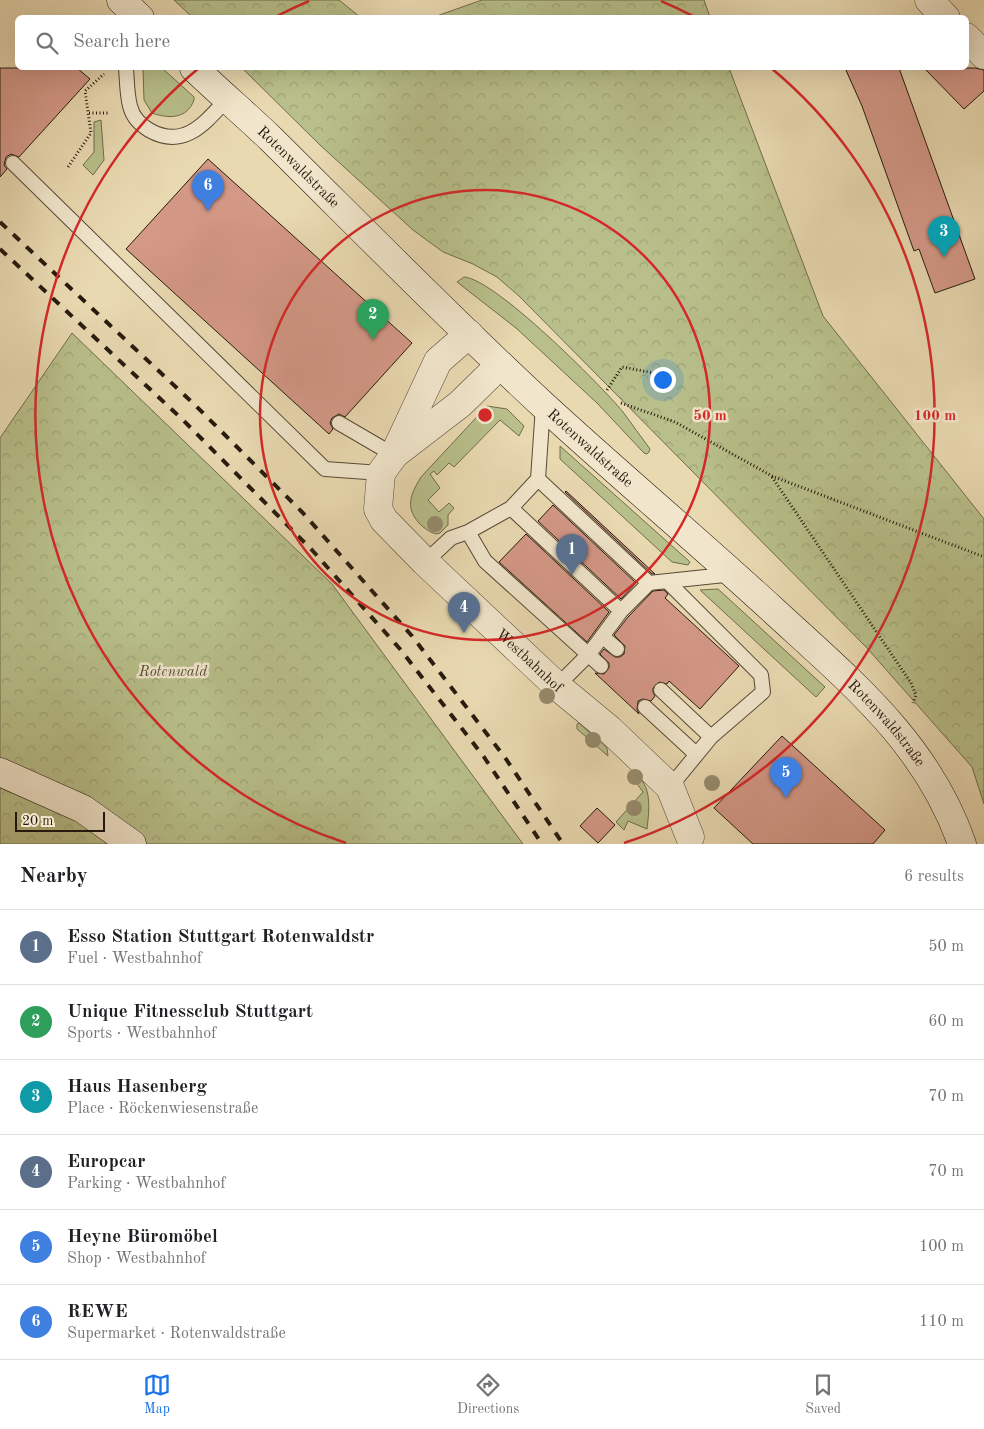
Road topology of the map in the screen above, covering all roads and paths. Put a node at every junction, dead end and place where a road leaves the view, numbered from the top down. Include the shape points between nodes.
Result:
1 (121, 0) edge
2 (929, 0) edge
3 (122, 15) edge
4 (137, 15) edge
5 (943, 15) edge
6 (969, 40) edge
7 (984, 55) edge
8 (126, 70) edge
9 (196, 70) edge
10 (105, 74) dead end
11 (227, 99) junction
12 (88, 113) junction
13 (109, 113) dead end
14 (13, 163) dead end
15 (68, 167) dead end
16 (469, 334) junction
17 (500, 365) junction
18 (675, 377) dead end
19 (607, 390) dead end
20 (621, 403) dead end
21 (543, 405) junction
22 (339, 423) dead end
23 (388, 464) junction
24 (772, 476) junction
25 (538, 479) junction
26 (511, 508) junction
27 (468, 532) junction
28 (984, 557) edge
29 (425, 562) junction
30 (734, 574) junction
31 (667, 581) junction
32 (649, 583) junction
33 (621, 611) junction
34 (602, 636) junction
35 (617, 649) dead end
36 (589, 654) junction
37 (602, 666) dead end
38 (557, 686) junction
39 (661, 690) dead end
40 (912, 703) dead end
41 (646, 707) dead end
42 (710, 737) junction
43 (696, 754) junction
44 (0, 772) edge
45 (670, 787) junction
46 (697, 841) edge
47 (132, 844) edge
48 (962, 844) edge

1 - 3 lane
1 - 4 main road
2 - 5 main road
6 - 7 main road
8 - 11 lane via 130,107 138,123 159,135 175,138 189,134
9 - 11 main road, Rotenwaldstraße
10 - 12 path via 85,91
11 - 16 main road, Rotenwaldstraße
12 - 13 path
12 - 15 path via 92,133
14 - 23 lane via 326,469
16 - 17 main road, Rotenwaldstraße
16 - 23 main road, Westbahnhof via 438,361
17 - 21 main road, Rotenwaldstraße
17 - 23 main road via 460,404
18 - 19 path via 622,367
20 - 24 path via 675,422
21 - 25 lane
21 - 30 main road, Rotenwaldstraße
22 - 23 lane
23 - 29 main road, Westbahnhof via 378,509 384,520
24 - 28 path
24 - 40 path via 910,683 916,695
25 - 26 lane
25 - 32 lane
26 - 27 lane
26 - 33 lane
27 - 29 lane via 451,538
27 - 36 lane via 485,561
29 - 38 main road, Westbahnhof
30 - 31 lane
30 - 48 main road, Rotenwaldstraße via 887,718 935,784
31 - 32 lane
31 - 42 lane via 761,675 763,692
32 - 33 lane
33 - 34 lane
34 - 35 lane
34 - 36 lane
36 - 37 lane
36 - 38 lane
38 - 45 main road, Westbahnhof via 609,729
39 - 42 lane
41 - 43 lane
42 - 43 lane
43 - 45 lane
44 - 47 main road via 82,809
45 - 46 main road, Westbahnhof

